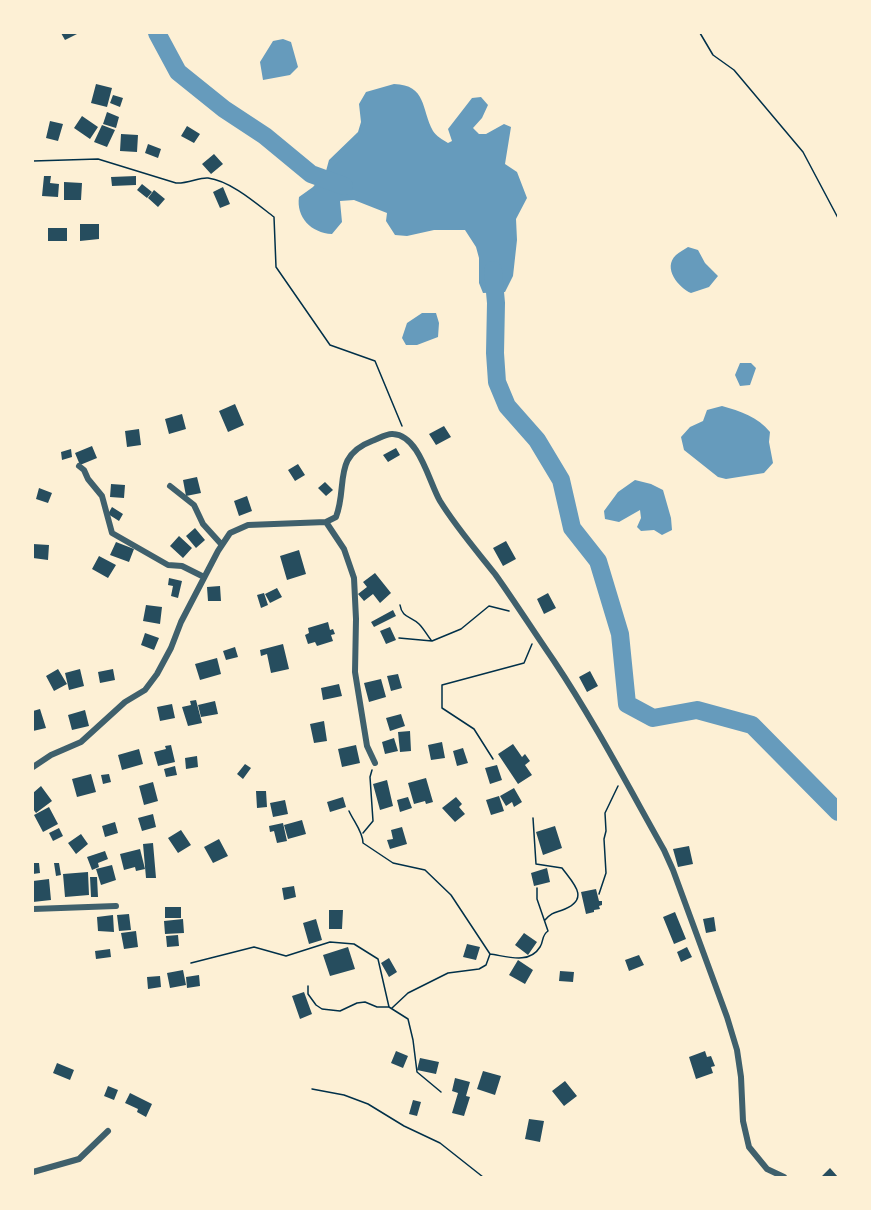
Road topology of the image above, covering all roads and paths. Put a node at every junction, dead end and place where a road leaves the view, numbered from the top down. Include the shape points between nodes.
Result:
1 (700, 33) edge
2 (33, 161) edge
3 (838, 218) edge
4 (406, 438) junction
5 (79, 466) dead end
6 (170, 486) dead end
7 (326, 522) junction
8 (222, 545) junction
9 (204, 577) junction
10 (400, 605) dead end
11 (518, 609) junction
12 (399, 638) dead end
13 (432, 641) junction
14 (532, 644) dead end
15 (493, 759) dead end
16 (375, 762) joint
17 (33, 767) edge
18 (624, 778) junction
19 (349, 811) dead end
20 (533, 818) dead end
21 (363, 834) junction
22 (537, 888) dead end
23 (599, 894) dead end
24 (116, 906) dead end
25 (33, 909) edge
26 (545, 920) junction
27 (490, 954) junction
28 (191, 963) dead end
29 (308, 986) dead end
30 (390, 1008) junction
31 (312, 1089) dead end
32 (441, 1092) dead end
33 (108, 1131) dead end
34 (33, 1172) edge
35 (483, 1177) edge
36 (784, 1177) edge

1 - 3 path via 713,55 734,70 803,152
2 - 4 path via 98,159 176,183 188,184 205,177 215,179 243,193 274,218 276,267 330,345 375,361
4 - 7 street via 392,433 350,454 341,475 341,503 336,517
4 - 11 street via 419,453 432,487 451,519
5 - 9 street via 102,496 112,533 168,565 182,566
6 - 8 street via 194,505 203,524
7 - 8 street via 248,525 230,533
7 - 16 street via 344,549 354,578 355,672 367,746
8 - 9 street
9 - 17 street via 171,648 145,690 125,702 81,741
10 - 13 path via 401,612 419,624
11 - 13 path via 489,606 461,629
11 - 18 street via 592,720
12 - 13 path
14 - 15 path via 524,663 442,685 442,708 474,729
16 - 21 path via 370,777 373,821
18 - 23 path via 605,813 606,873
18 - 36 street via 673,870 727,1017 741,1077 749,1147 767,1169
19 - 21 path
20 - 26 path via 536,864 562,868 579,896 577,902
21 - 27 path via 363,843 393,863 425,870 451,895
22 - 26 path
24 - 25 street
26 - 27 path via 548,931 531,955 520,959
27 - 30 path via 486,965 479,969 448,973 408,993
28 - 30 path via 254,947 286,956 330,942 354,944 378,959
29 - 30 path via 308,994 322,1009 340,1011 365,1002
30 - 32 path via 408,1019 417,1072
31 - 35 path via 368,1104 440,1143
33 - 34 street via 79,1159

